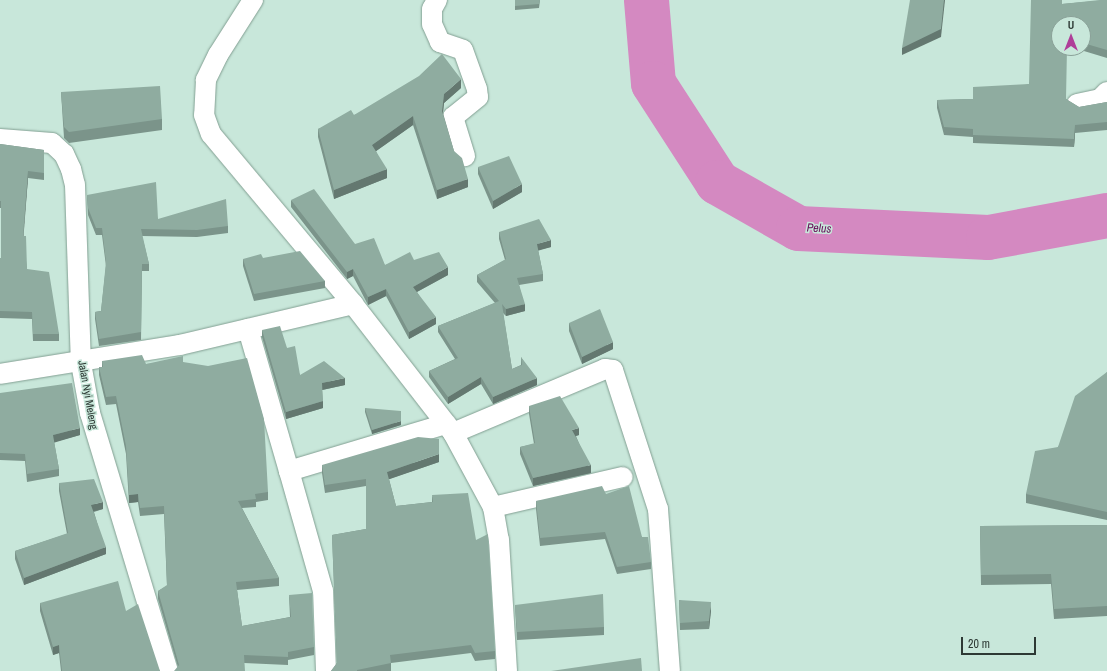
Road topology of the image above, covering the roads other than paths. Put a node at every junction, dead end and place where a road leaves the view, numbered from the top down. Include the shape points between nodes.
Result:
1 (253, 0) edge
2 (437, 0) edge
3 (1107, 92) edge
4 (1077, 104) edge
5 (0, 139) edge
6 (465, 156) dead end
7 (353, 304) junction
8 (248, 329) junction
9 (81, 363) junction
10 (0, 374) edge
11 (438, 429) junction
12 (290, 470) junction
13 (623, 477) dead end
14 (493, 507) junction
15 (168, 671) edge
16 (326, 671) edge
17 (506, 671) edge
18 (670, 671) edge

1 - 7 street via 218,55 206,80 204,115 211,134 248,181
2 - 6 street via 432,9 432,24 440,42 463,50 477,89 478,97 454,117
3 - 4 street via 1100,99
5 - 9 street, Jalan Nyi Meleng via 52,143 64,154 71,169 75,185
7 - 8 street
7 - 11 street
8 - 9 street
8 - 12 street
9 - 10 street
9 - 15 street, Jalan Nyi Meleng via 101,454
11 - 12 street
11 - 14 street
11 - 18 street via 605,369 613,370 658,509
12 - 16 street via 322,591
13 - 14 street
14 - 17 street via 499,540

